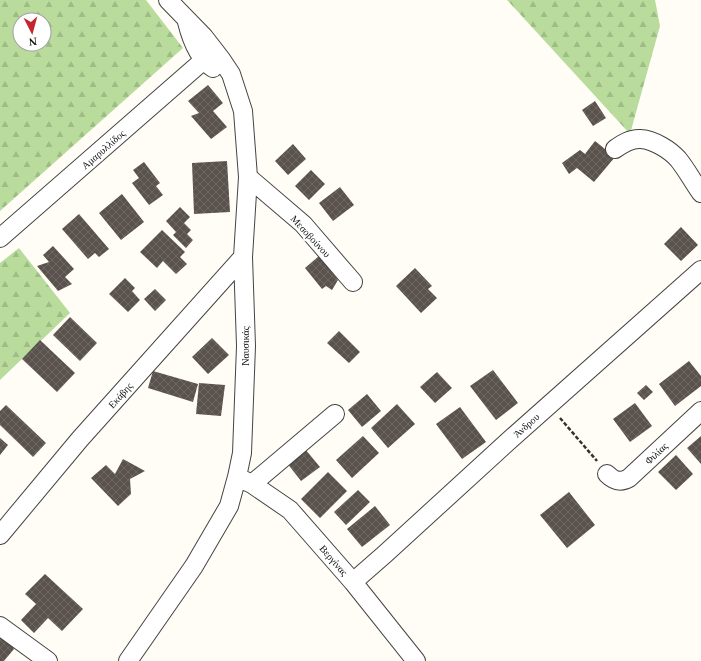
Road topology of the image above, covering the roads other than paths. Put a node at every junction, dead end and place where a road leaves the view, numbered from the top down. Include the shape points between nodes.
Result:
1 (168, 0) edge
2 (185, 17) junction
3 (204, 59) junction
4 (231, 74) junction
5 (615, 149) dead end
6 (248, 177) junction
7 (701, 193) edge
8 (0, 238) edge
9 (243, 258) junction
10 (701, 270) edge
11 (353, 282) dead end
12 (701, 411) edge
13 (335, 414) dead end
14 (607, 474) road end
15 (245, 480) junction
16 (0, 535) edge
17 (353, 582) junction
18 (0, 626) edge
19 (48, 661) edge
20 (128, 661) edge
21 (416, 661) edge

1 - 2 street, Ναυσικάς
2 - 3 street via 193,43
2 - 4 street, Ναυσικάς
3 - 4 street via 211,67
3 - 8 street, Αμαρυλλίδος
4 - 6 street, Ναυσικάς via 243,111
5 - 7 street via 625,142 640,139 653,142 678,159
6 - 9 street, Ναυσικάς
6 - 11 street, Μεσοβούνου via 303,224
9 - 15 street, Ναυσικάς via 246,346 242,453
9 - 16 street, Εκάβης via 80,439
10 - 17 street, Άνδρου
12 - 14 street, Φιλίας via 629,478 619,481
13 - 15 street
15 - 17 street, Βεργίνας via 290,510
15 - 20 street, Ναυσικάς via 194,566
17 - 21 street, Βεργίνας
18 - 19 street

